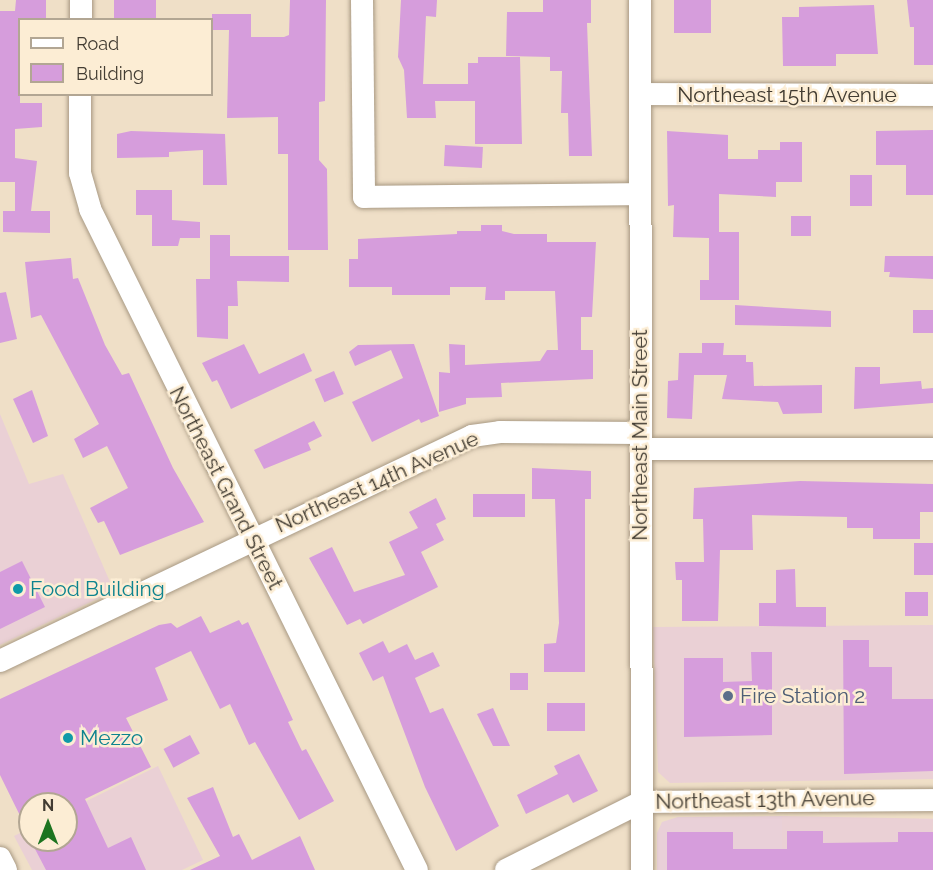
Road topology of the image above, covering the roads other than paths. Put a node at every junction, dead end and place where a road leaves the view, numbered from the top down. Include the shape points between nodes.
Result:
1 (81, 0) edge
2 (362, 0) edge
3 (640, 0) edge
4 (81, 18) edge
5 (641, 94) junction
6 (933, 95) edge
7 (80, 96) edge
8 (639, 194) junction
9 (640, 441) junction
10 (933, 449) edge
11 (252, 538) junction
12 (0, 661) edge
13 (933, 800) edge
14 (641, 802) junction
15 (0, 858) edge
16 (6, 870) edge
17 (417, 870) edge
18 (506, 870) edge
19 (642, 870) edge

1 - 4 street
2 - 8 street via 364,197
3 - 5 street, Northeast Main Street
5 - 6 street, Northeast 15th Avenue
5 - 8 street, Northeast Main Street
7 - 11 street, Northeast Grand Street via 80,173 90,209
8 - 9 street, Northeast Main Street
9 - 10 street, Northeast 14th Avenue
9 - 11 street, Northeast 14th Avenue via 500,432 472,436
9 - 14 street, Northeast Main Street
11 - 12 street, Northeast 14th Avenue
11 - 17 street, Northeast Grand Street
13 - 14 street, Northeast 13th Avenue
14 - 18 street, Northeast 13th Avenue
14 - 19 street, Northeast Main Street
15 - 16 street

